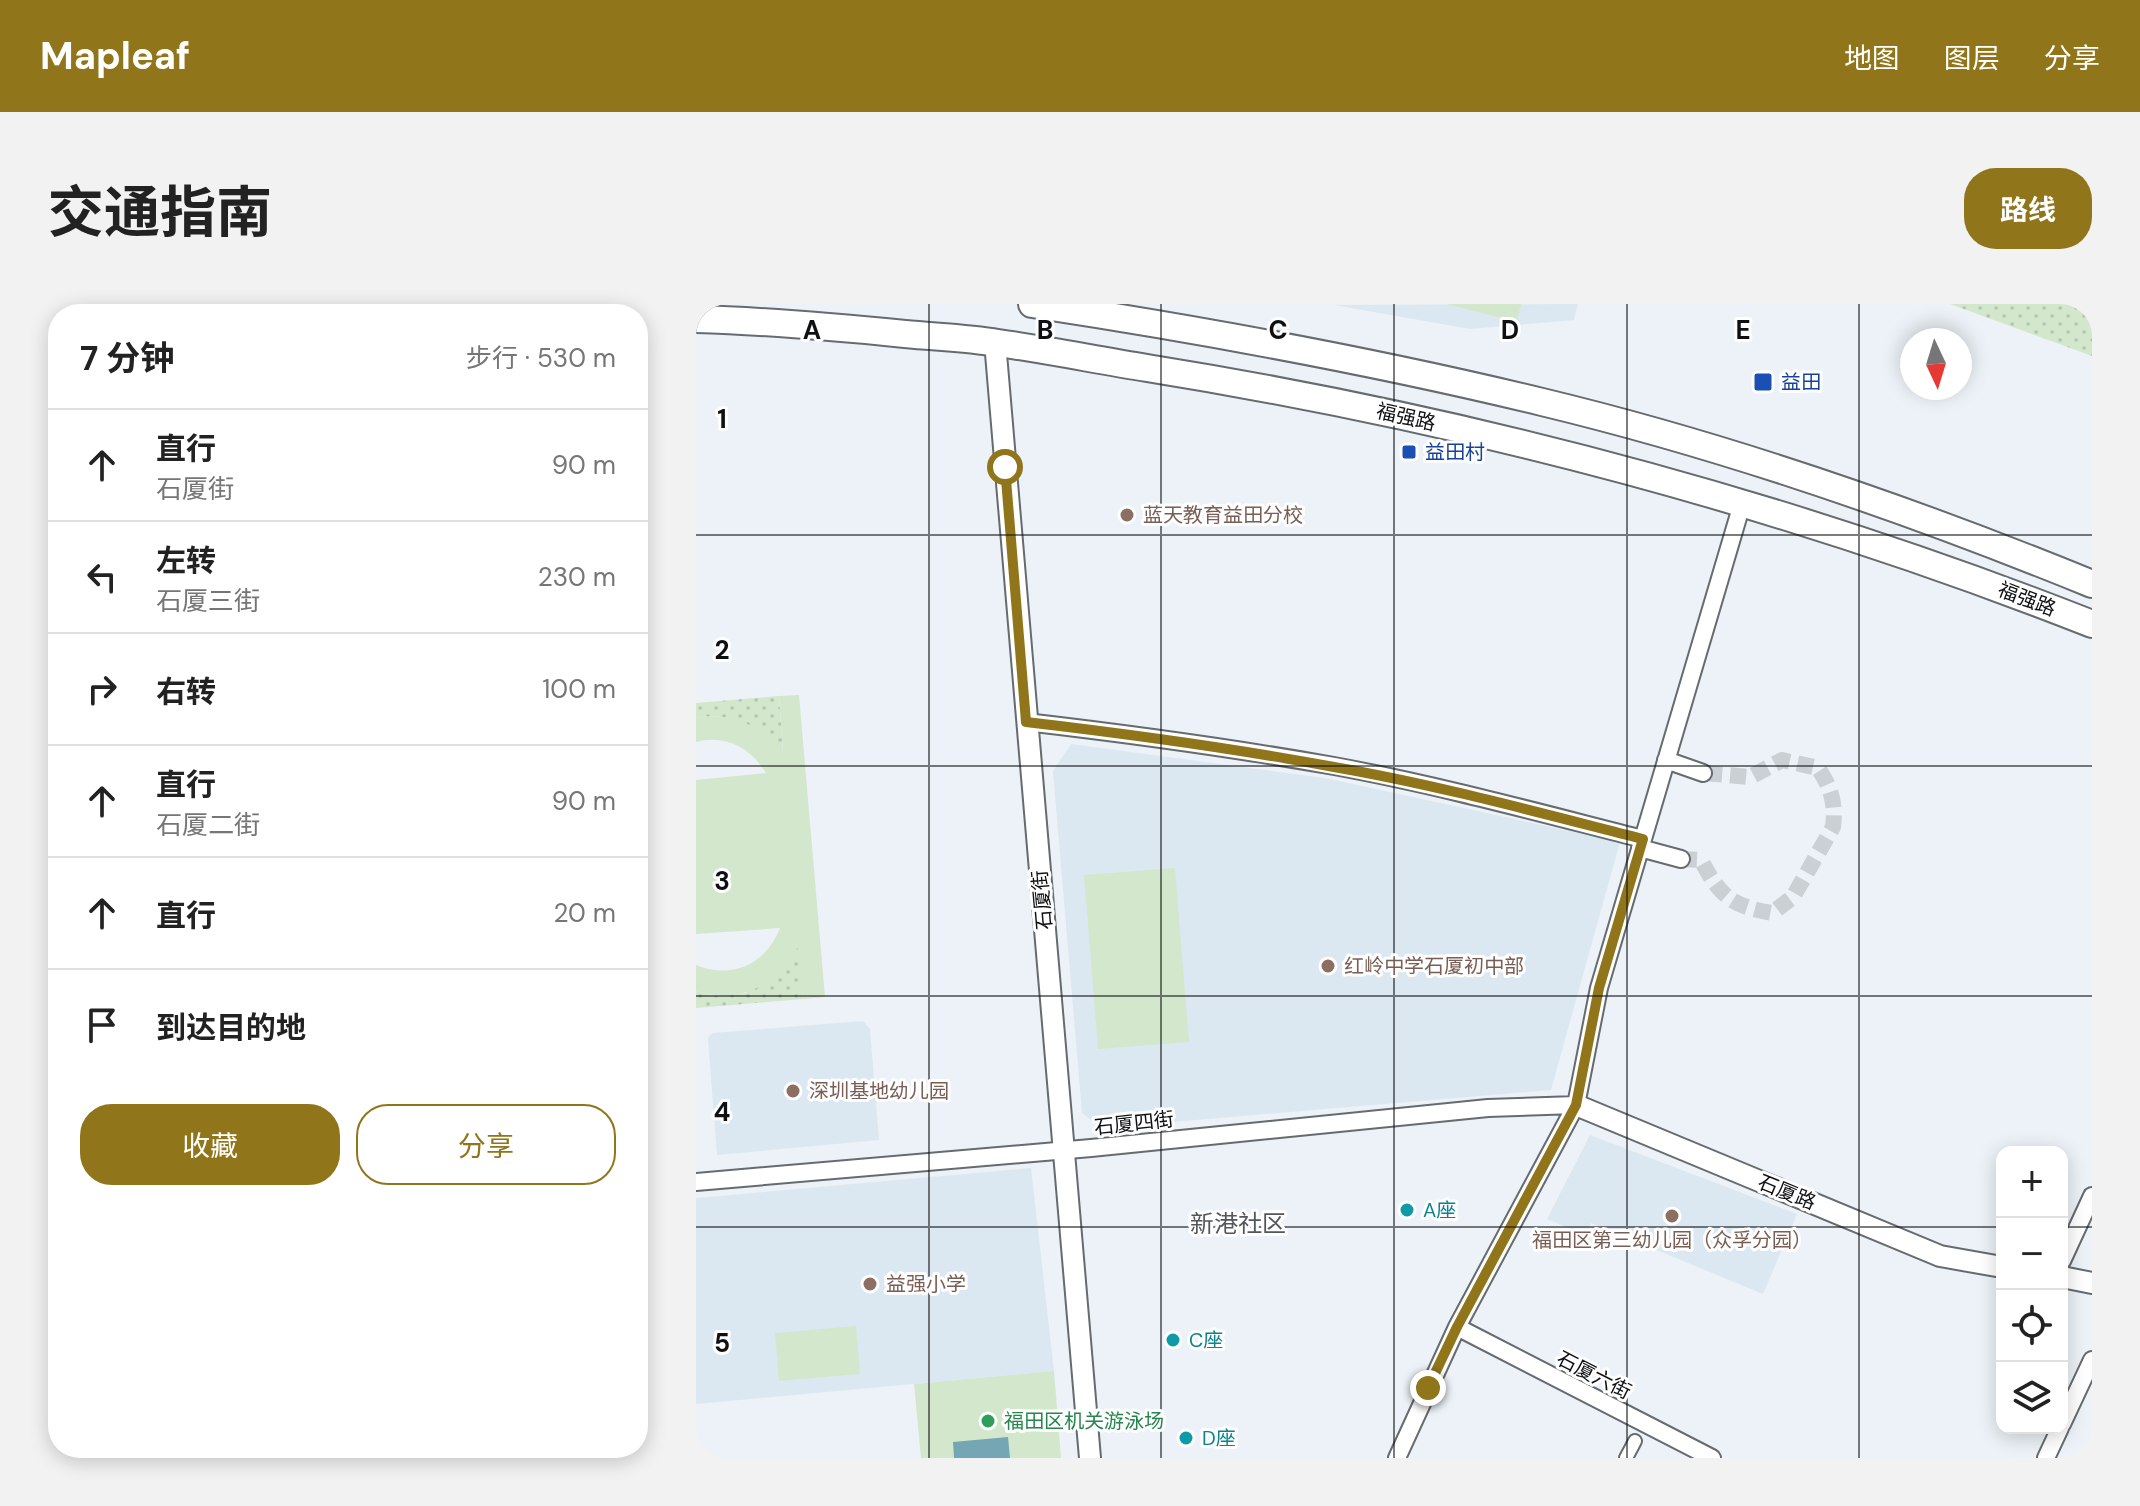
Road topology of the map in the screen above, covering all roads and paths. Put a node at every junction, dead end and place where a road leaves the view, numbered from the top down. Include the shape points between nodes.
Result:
1 (1032, 304) edge
2 (696, 319) edge
3 (995, 342) junction
4 (1742, 504) junction
5 (2092, 584) edge
6 (2092, 624) edge
7 (1026, 722) junction
8 (1666, 760) junction
9 (1703, 773) tunnel mouth
10 (1641, 843) junction
11 (1681, 859) tunnel mouth
12 (1576, 1105) junction
13 (1063, 1150) junction
14 (696, 1182) edge
15 (2092, 1196) edge
16 (2068, 1248) edge
17 (1996, 1266) edge
18 (2068, 1278) edge
19 (2092, 1283) edge
20 (1457, 1327) junction
21 (2092, 1360) edge
22 (2068, 1411) edge
23 (2057, 1434) edge
24 (1635, 1441) dead end
25 (1090, 1458) edge
26 (1397, 1458) edge
27 (1626, 1458) edge
28 (1712, 1458) edge
29 (2046, 1458) edge

1 - 5 main road, 福强路 via 1303,348 1545,402 1805,478
2 - 3 main road, 福强路
3 - 4 main road, 福强路 via 1361,407 1556,450
3 - 7 street, 石厦街
4 - 6 main road, 福强路 via 1898,553
4 - 8 street
7 - 10 street via 1337,767 1491,800
7 - 13 street, 石厦街
8 - 9 street
8 - 10 street
10 - 11 street
10 - 12 street via 1599,988
12 - 13 street, 石厦四街 via 1488,1108
12 - 17 street, 石厦路 via 1940,1256
12 - 20 street
13 - 14 street, 石厦四街
13 - 25 street, 石厦街
15 - 16 street
18 - 19 street
20 - 26 street
20 - 28 street, 石厦六街
21 - 22 street
23 - 29 street
24 - 27 street

